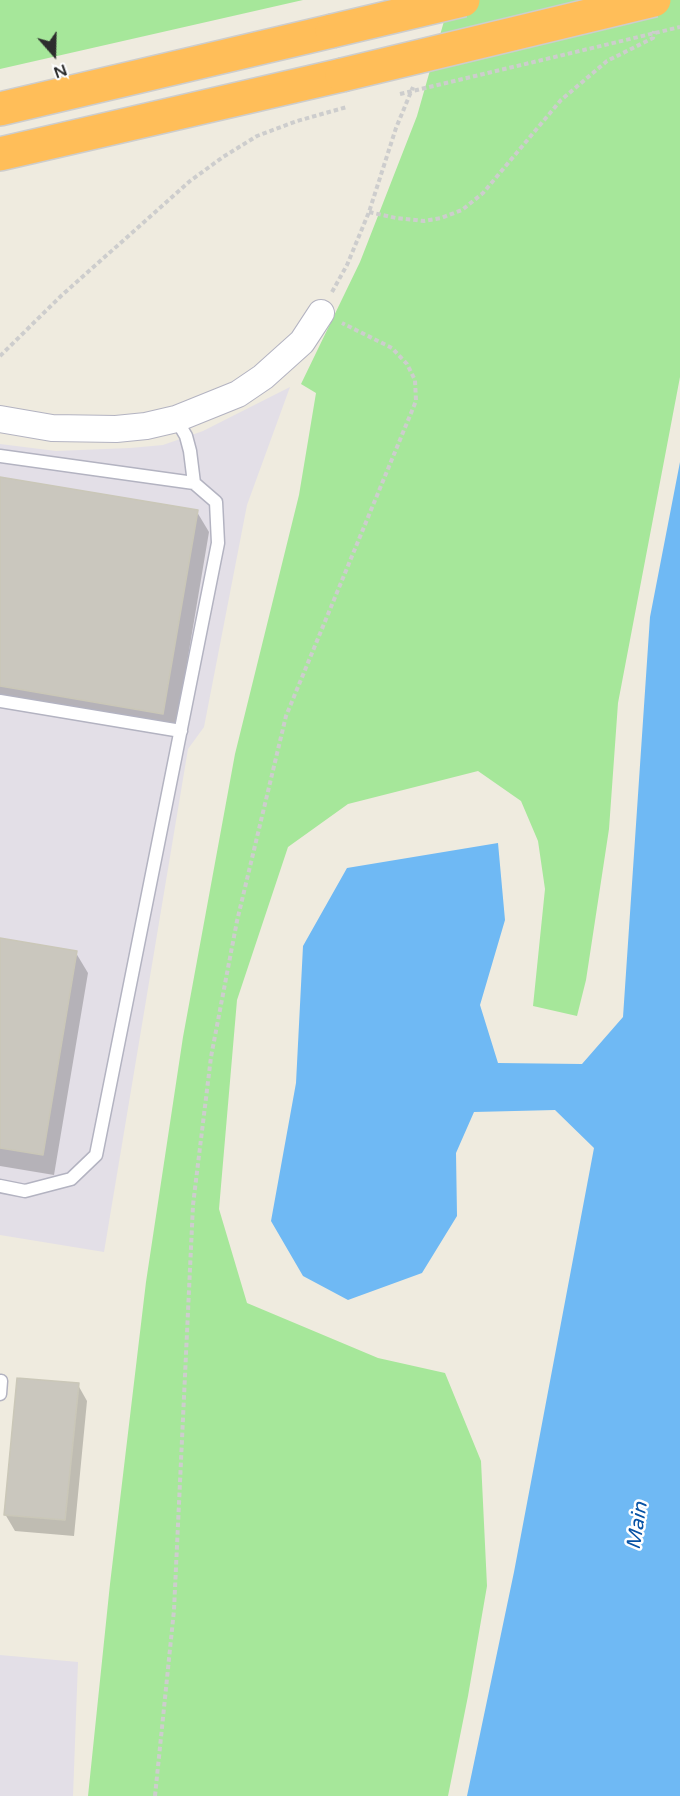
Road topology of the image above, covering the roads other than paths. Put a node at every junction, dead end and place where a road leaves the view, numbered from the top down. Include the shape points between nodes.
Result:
1 (463, 0) edge
2 (654, 14) edge
3 (0, 109) edge
4 (0, 154) edge
5 (321, 313) road end
6 (0, 419) edge
7 (176, 419) junction
8 (0, 456) edge
9 (194, 483) junction
10 (0, 701) edge
11 (182, 731) junction
12 (0, 1186) edge
13 (1, 1381) edge
14 (0, 1394) edge

1 - 3 highway, bridge
2 - 4 highway, bridge via 342,75
5 - 7 street via 302,342 263,377 238,394
6 - 7 street via 52,428 116,429
7 - 9 lane via 186,436
8 - 9 lane
9 - 11 lane via 216,502 218,543
10 - 11 lane
11 - 12 lane via 96,1155 71,1179 25,1191
13 - 14 lane

